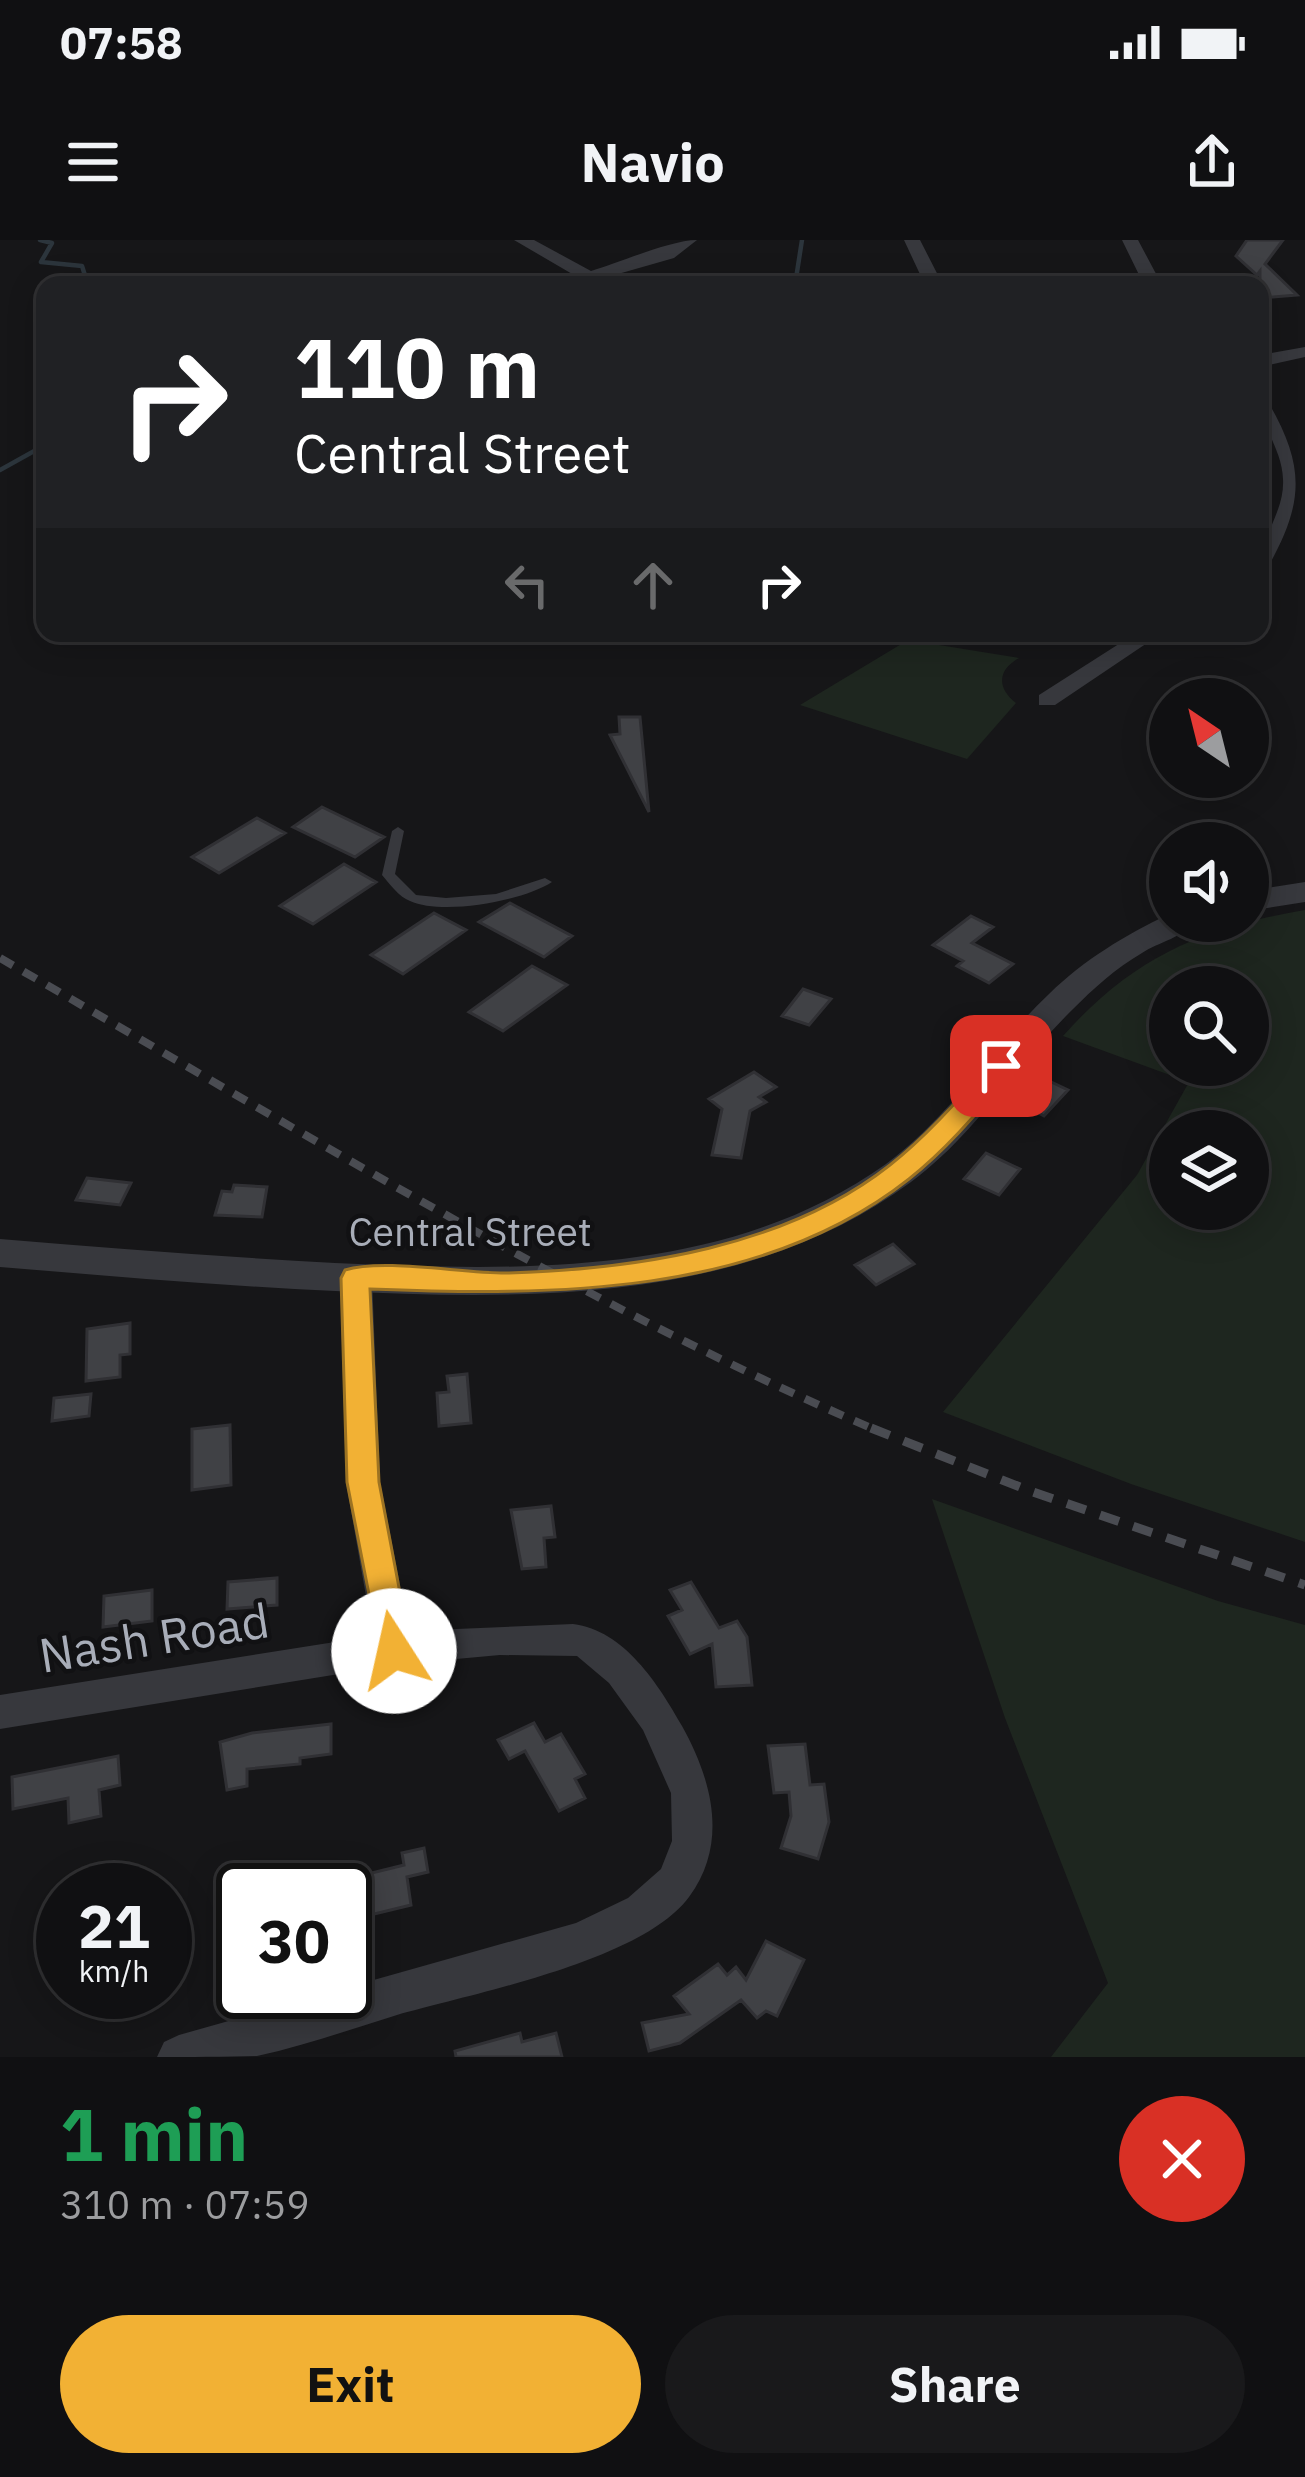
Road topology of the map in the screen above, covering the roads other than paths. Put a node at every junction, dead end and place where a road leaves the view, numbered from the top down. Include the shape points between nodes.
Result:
1 (522, 240) edge
2 (689, 240) edge
3 (912, 240) edge
4 (1130, 240) edge
5 (589, 276) edge
6 (611, 276) edge
7 (928, 276) edge
8 (1148, 276) edge
9 (1305, 352) edge
10 (1269, 360) edge
11 (1269, 415) edge
12 (1269, 549) edge
13 (1135, 642) edge
14 (1047, 700) dead end
15 (398, 831) dead end
16 (545, 882) dead end
17 (1305, 892) edge
18 (1269, 898) edge
19 (1149, 936) edge
20 (0, 1252) edge
21 (356, 1278) junction
22 (394, 1651) junction
23 (0, 1712) edge
24 (179, 2057) edge

1 - 5 street
2 - 6 street
3 - 7 street
4 - 8 street
9 - 10 street
11 - 12 street via 1300,476 1292,517
13 - 14 street
15 - 16 lane via 388,875 412,898 475,902
17 - 18 street
19 - 21 street, Central Street via 1087,972 1048,1009 961,1115 898,1174 772,1240 596,1278
20 - 21 street, Central Street
21 - 22 street via 363,1482
22 - 23 street, Nash Road
22 - 24 street, Nash Road via 518,1638 584,1641 623,1676 682,1760 693,1791 695,1846 676,1884 636,1919 577,1943

